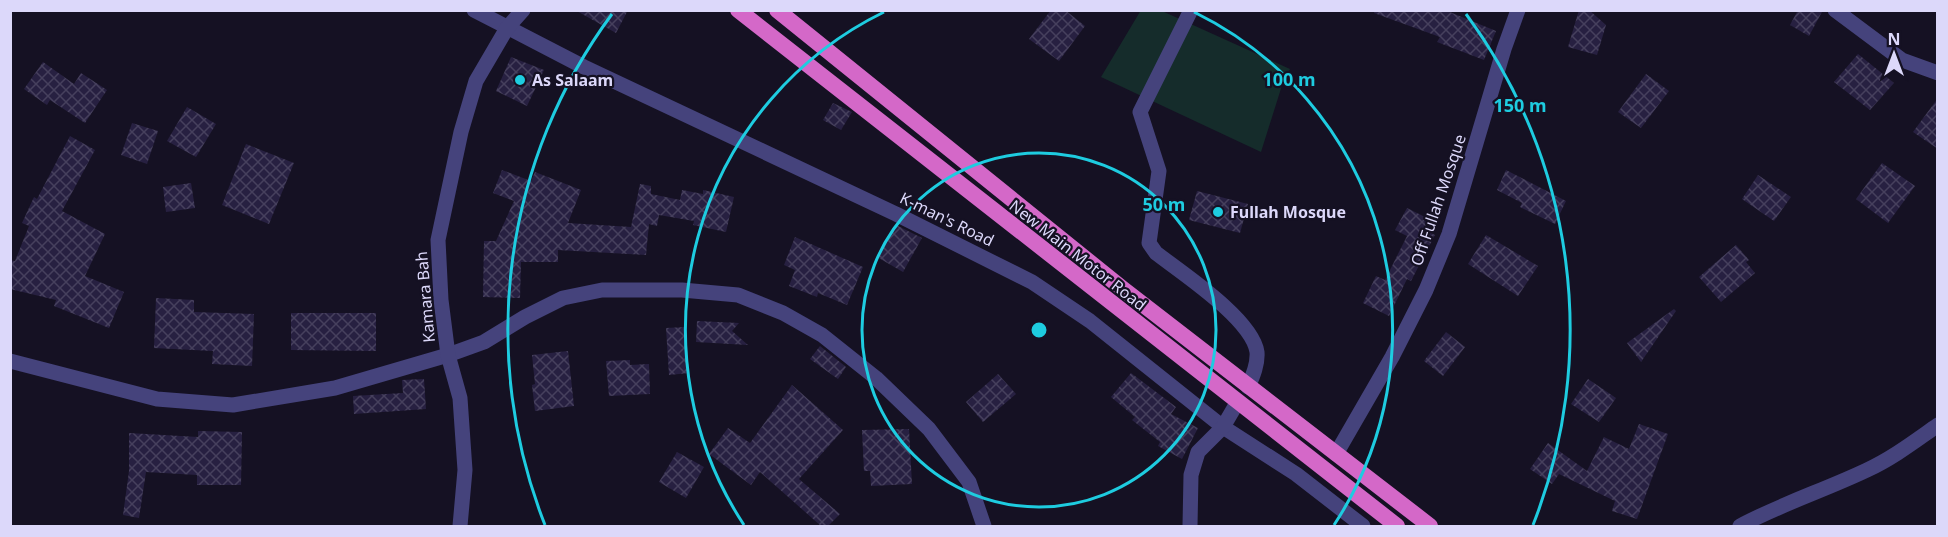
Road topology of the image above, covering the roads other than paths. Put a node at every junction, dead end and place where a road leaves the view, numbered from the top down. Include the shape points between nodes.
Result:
1 (474, 10) edge
2 (523, 10) edge
3 (738, 10) edge
4 (777, 10) edge
5 (1191, 10) edge
6 (1518, 10) edge
7 (1835, 10) edge
8 (507, 28) junction
9 (1938, 73) edge
10 (448, 355) junction
11 (10, 361) edge
12 (1248, 387) junction
13 (1238, 403) junction
14 (1938, 425) edge
15 (1223, 427) junction
16 (1336, 454) junction
17 (460, 526) edge
18 (984, 526) edge
19 (1190, 526) edge
20 (1363, 526) edge
21 (1397, 526) edge
22 (1430, 526) edge
23 (1740, 526) edge

1 - 8 street, K-man's Road
2 - 8 street, Kamara Bah
3 - 13 highway, New Main Motor Road
4 - 12 highway, New Main Motor Road
5 - 12 street via 1140,112 1159,171 1149,243 1248,330 1257,351
6 - 16 street, Off Fullah Mosque via 1449,234 1392,357
7 - 9 street via 1902,60
8 - 10 street, Kamara Bah via 476,81 438,240
8 - 15 street, K-man's Road via 1032,282 1090,321
10 - 11 street via 335,388 233,405 157,399
10 - 17 street, Kamara Bah via 459,398 465,470
10 - 18 street via 484,342 563,298 602,290 738,295 822,334 876,378 929,429 969,482
12 - 16 highway, New Main Motor Road
13 - 15 street
13 - 21 highway, New Main Motor Road
14 - 23 street via 1867,471
15 - 19 street via 1198,453 1194,464
15 - 20 street, K-man's Road via 1296,474
16 - 22 highway, New Main Motor Road

